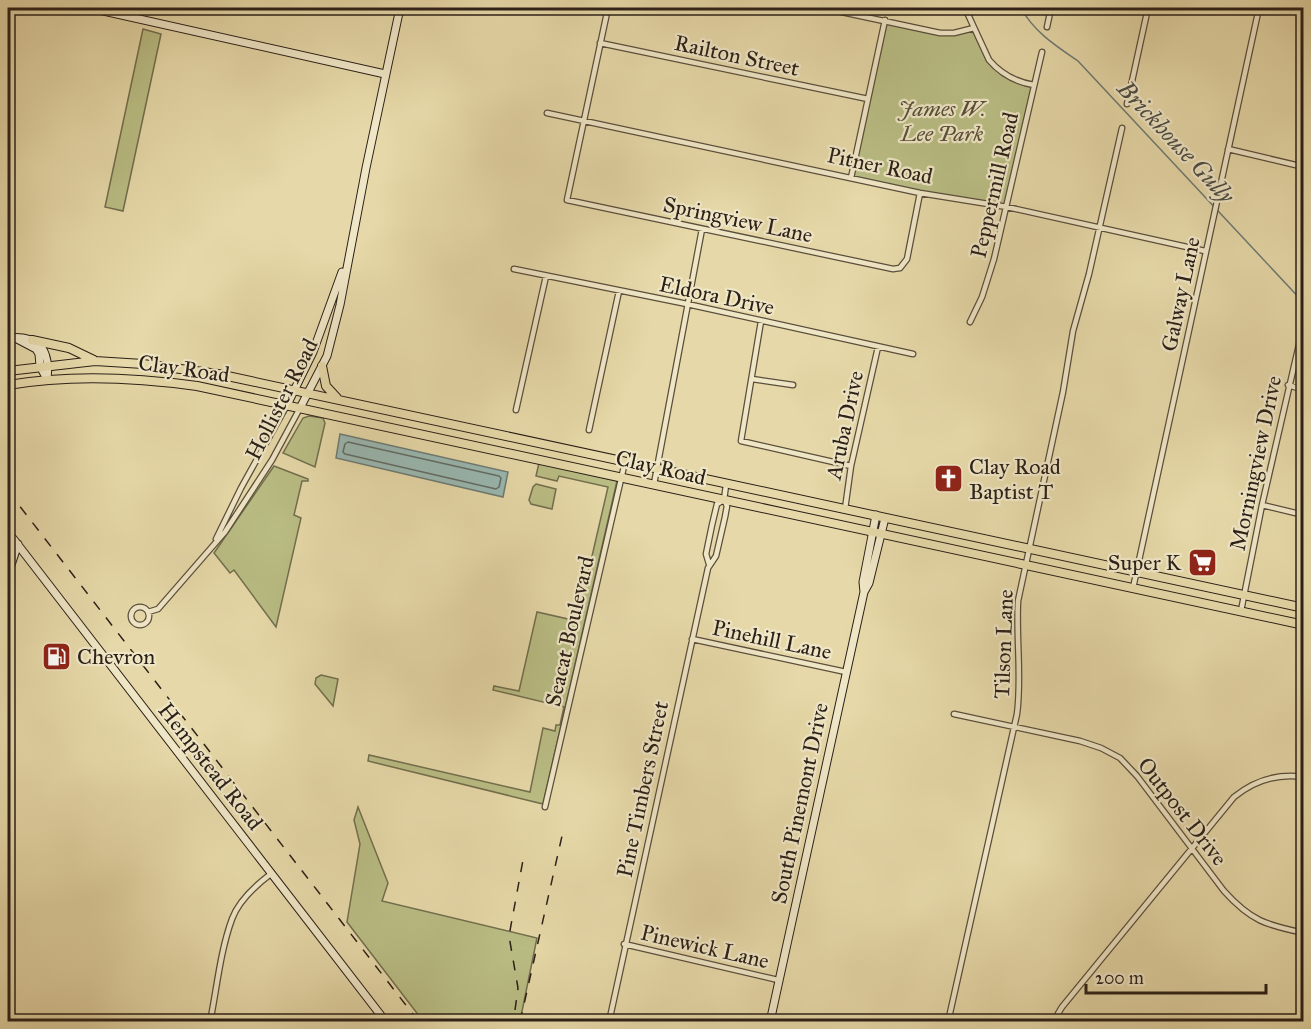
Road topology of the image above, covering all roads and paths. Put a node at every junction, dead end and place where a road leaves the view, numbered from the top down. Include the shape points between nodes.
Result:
1 (90, 8) edge
2 (400, 8) edge
3 (608, 8) edge
4 (823, 8) edge
5 (965, 8) edge
6 (1051, 8) edge
7 (1148, 8) edge
8 (1259, 8) edge
9 (885, 20) junction
10 (1047, 27) dead end
11 (974, 28) junction
12 (600, 43) junction
13 (1042, 52) dead end
14 (385, 74) junction
15 (1034, 85) junction
16 (868, 99) junction
17 (1127, 104) dead end
18 (547, 113) dead end
19 (584, 121) junction
20 (1122, 128) dead end
21 (1228, 149) junction
22 (1304, 167) edge
23 (851, 178) junction
24 (920, 193) junction
25 (1007, 207) junction
26 (1100, 228) junction
27 (702, 229) junction
28 (1205, 251) junction
29 (348, 256) junction
30 (514, 269) dead end
31 (546, 276) junction
32 (619, 291) junction
33 (687, 304) junction
34 (761, 321) junction
35 (970, 322) dead end
36 (1304, 323) edge
37 (321, 326) junction
38 (333, 330) junction
39 (8, 336) edge
40 (17, 339) junction
41 (32, 340) junction
42 (878, 347) junction
43 (913, 354) dead end
44 (95, 361) junction
45 (143, 364) junction
46 (45, 366) junction
47 (322, 366) junction
48 (8, 371) edge
49 (144, 378) junction
50 (47, 379) junction
51 (752, 379) junction
52 (8, 385) edge
53 (793, 385) dead end
54 (1288, 385) junction
55 (1304, 390) edge
56 (295, 391) junction
57 (307, 394) junction
58 (341, 401) junction
59 (287, 405) junction
60 (300, 408) junction
61 (516, 411) dead end
62 (407, 416) junction
63 (405, 430) junction
64 (589, 430) dead end
65 (534, 442) junction
66 (531, 457) junction
67 (625, 462) junction
68 (851, 466) junction
69 (657, 469) junction
70 (622, 476) junction
71 (245, 480) junction
72 (654, 484) junction
73 (726, 485) junction
74 (256, 486) junction
75 (724, 500) junction
76 (1262, 505) junction
77 (845, 509) junction
78 (876, 515) junction
79 (1304, 515) edge
80 (885, 518) junction
81 (8, 532) edge
82 (872, 532) junction
83 (882, 534) junction
84 (18, 544) junction
85 (213, 544) junction
86 (1030, 548) junction
87 (709, 564) junction
88 (1026, 565) junction
89 (1137, 572) junction
90 (8, 574) edge
91 (1133, 589) junction
92 (864, 592) junction
93 (1244, 595) junction
94 (1304, 608) edge
95 (1241, 611) junction
96 (148, 612) dead end
97 (1304, 625) edge
98 (692, 639) junction
99 (846, 672) junction
100 (954, 714) dead end
101 (1014, 727) junction
102 (1304, 777) edge
103 (545, 807) dead end
104 (1192, 848) junction
105 (272, 873) junction
106 (1304, 933) edge
107 (624, 944) junction
108 (778, 980) junction
109 (210, 1022) edge
110 (387, 1022) edge
111 (609, 1022) edge
112 (770, 1022) edge
113 (948, 1022) edge
114 (1053, 1022) edge

1 - 14 street
2 - 14 street, Hollister Road
3 - 12 street
4 - 9 street
5 - 11 street
6 - 10 street
7 - 17 street
8 - 21 street, Galway Lane
9 - 11 street via 939,33
9 - 16 street
11 - 15 street via 994,67 1006,76
12 - 16 street, Railton Street
12 - 19 street
13 - 15 street, Peppermill Road
14 - 29 street, Hollister Road
15 - 25 street, Peppermill Road
16 - 23 street
18 - 19 street, Pitner Road
19 - 23 street, Pitner Road
19 - 27 street, Springview Lane via 567,200
20 - 26 street, Tilson Lane
21 - 22 street
21 - 28 street, Galway Lane
23 - 24 street, Pitner Road
24 - 25 street, Pitner Road
24 - 27 street, Springview Lane via 907,259 902,267 893,269
25 - 26 street, Pitner Road
25 - 35 street, Peppermill Road via 985,288
26 - 28 street, Pitner Road
26 - 86 street, Tilson Lane via 1073,331
27 - 33 street
28 - 89 street, Galway Lane
29 - 37 street, Hollister Road
29 - 38 street, Hollister Road
30 - 31 street, Eldora Drive
31 - 32 street, Eldora Drive
31 - 61 street
32 - 33 street, Eldora Drive
32 - 64 street
33 - 34 street, Eldora Drive
33 - 69 street
34 - 42 street, Eldora Drive
34 - 51 street
36 - 54 street, Morningview Drive
37 - 38 street
37 - 56 street, Hollister Road
38 - 47 street, Hollister Road
39 - 40 street
40 - 41 street
40 - 46 street via 36,349
41 - 44 main road via 69,348
41 - 46 street via 45,352
42 - 43 street, Eldora Drive
42 - 68 street, Aruba Drive
44 - 45 main road, Clay Road
44 - 46 main road, Clay Road
45 - 49 main road
45 - 56 main road, Clay Road via 218,374
46 - 48 main road, Clay Road
46 - 50 street
47 - 57 street, Hollister Road
47 - 58 main road via 329,392
49 - 50 main road, Clay Road
49 - 59 main road, Clay Road
50 - 52 main road, Clay Road
51 - 53 street
51 - 68 street via 741,441
54 - 55 street
54 - 76 street, Morningview Drive
56 - 57 main road, Clay Road
56 - 59 street, Hollister Road
57 - 58 main road, Clay Road
57 - 60 street, Hollister Road
58 - 62 main road, Clay Road
59 - 60 main road, Clay Road
59 - 71 street, Hollister Road
60 - 63 main road, Clay Road
60 - 74 street, Hollister Road
62 - 63 main road
62 - 65 main road, Clay Road
63 - 66 main road, Clay Road
65 - 66 main road
65 - 67 main road, Clay Road
66 - 70 main road, Clay Road
67 - 69 main road, Clay Road
67 - 70 street, Seacat Boulevard
68 - 77 street, Aruba Drive
69 - 72 street
69 - 73 main road, Clay Road
70 - 72 main road, Clay Road
70 - 103 street, Seacat Boulevard
71 - 74 street
71 - 85 street, Hollister Road
72 - 75 main road, Clay Road
73 - 75 street, Pine Timbers Street
73 - 77 main road, Clay Road
74 - 85 street, Hollister Road
75 - 82 main road, Clay Road
75 - 87 street, Pine Timbers Street via 727,506 716,556
75 - 87 street, Pine Timbers Street via 717,504 712,525 706,554
76 - 79 street
76 - 93 street, Morningview Drive
77 - 78 main road, Clay Road
78 - 80 main road, Clay Road
78 - 82 street, South Pinemont Drive
80 - 83 street, South Pinemont Drive
80 - 86 main road, Clay Road
81 - 84 street, Hempstead Road
82 - 83 main road, Clay Road
82 - 92 street, South Pinemont Drive
83 - 88 main road, Clay Road
83 - 92 street, South Pinemont Drive
84 - 90 street
84 - 105 street, Hempstead Road
85 - 96 street, Hollister Road via 182,584 158,609
86 - 88 street, Tilson Lane
86 - 89 main road, Clay Road
87 - 98 street, Pine Timbers Street
88 - 91 main road, Clay Road
88 - 101 street, Tilson Lane via 1018,601 1019,695
89 - 91 street, Galway Lane
89 - 93 main road, Clay Road
91 - 95 main road, Clay Road
92 - 99 street, South Pinemont Drive
93 - 94 main road, Clay Road
93 - 95 street, Morningview Drive
95 - 97 main road, Clay Road
98 - 99 street, Pinehill Lane
98 - 107 street, Pine Timbers Street
99 - 108 street, South Pinemont Drive
100 - 101 street, Outpost Drive
101 - 104 street, Outpost Drive via 1080,741 1120,758
101 - 113 street, Tilson Lane
102 - 104 street via 1281,775 1250,784 1234,797
104 - 106 street, Outpost Drive via 1240,909 1265,924
104 - 114 street
105 - 109 street via 243,900 232,918
105 - 110 street, Hempstead Road
107 - 108 street, Pinewick Lane
107 - 111 street, Pine Timbers Street
108 - 112 street, South Pinemont Drive

